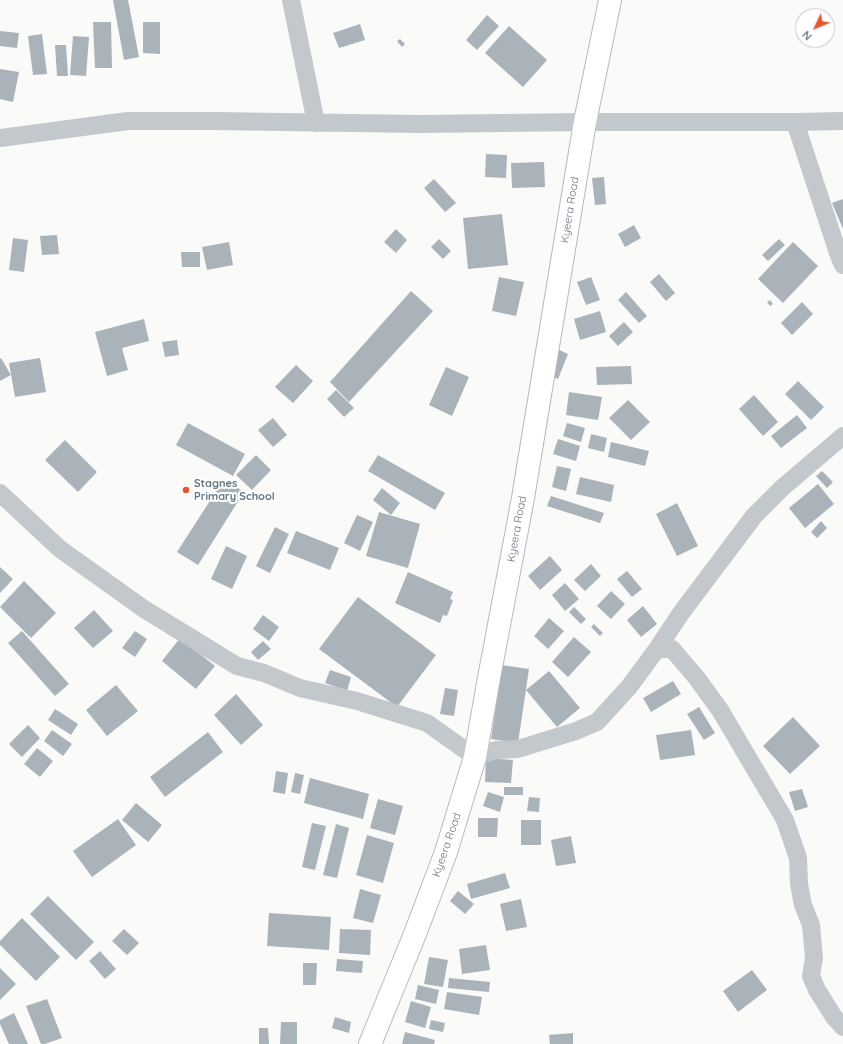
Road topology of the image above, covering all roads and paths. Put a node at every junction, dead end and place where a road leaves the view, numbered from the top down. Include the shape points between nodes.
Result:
1 (291, 0) edge
2 (610, 0) edge
3 (843, 121) edge
4 (585, 122) junction
5 (795, 122) junction
6 (316, 123) junction
7 (0, 138) edge
8 (843, 265) edge
9 (843, 436) edge
10 (0, 493) edge
11 (657, 649) junction
12 (476, 757) junction
13 (843, 1027) edge
14 (370, 1044) edge

1 - 6 street
2 - 4 main road, Kyeera Road
3 - 5 street
4 - 5 street
4 - 6 street
4 - 12 main road, Kyeera Road via 523,498
5 - 8 street
6 - 7 street via 128,121
9 - 11 street via 782,488 754,516
10 - 12 street via 60,549 144,609 237,666 264,673 300,688 358,701 427,724
11 - 12 street via 630,687 597,722 518,749 496,750
11 - 13 street via 672,650 696,677 720,710 785,820 798,858 803,905 811,925 814,958 811,976 817,990
12 - 14 main road, Kyeera Road via 446,852

